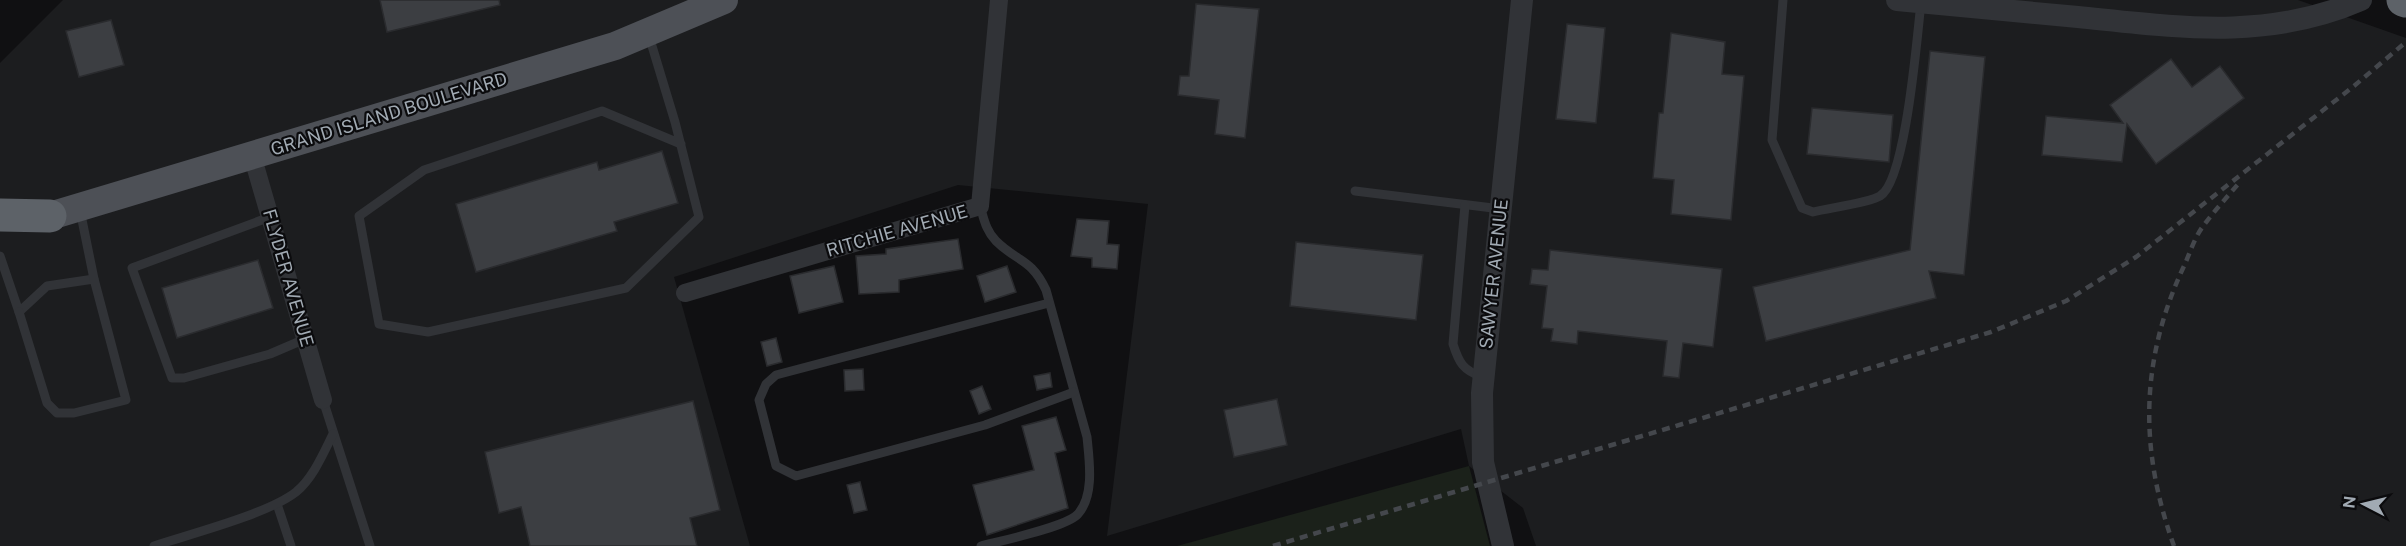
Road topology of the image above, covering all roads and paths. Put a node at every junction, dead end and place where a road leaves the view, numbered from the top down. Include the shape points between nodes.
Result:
1 (724, 0) edge
2 (999, 0) edge
3 (1522, 0) edge
4 (1783, 0) edge
5 (1897, 0) edge
6 (2361, 0) edge
7 (1921, 2) junction
8 (648, 34) junction
9 (681, 144) junction
10 (252, 155) junction
11 (1355, 191) dead end
12 (1465, 204) junction
13 (980, 206) junction
14 (1501, 208) junction
15 (65, 212) junction
16 (0, 215) edge
17 (270, 217) junction
18 (0, 256) edge
19 (94, 279) junction
20 (685, 293) dead end
21 (1049, 303) junction
22 (19, 312) junction
23 (305, 339) junction
24 (1484, 378) junction
25 (1074, 392) junction
26 (323, 400) joint
27 (333, 434) junction
28 (277, 504) junction
29 (154, 546) edge
30 (291, 546) edge
31 (370, 546) edge
32 (981, 546) edge
33 (1503, 546) edge

1 - 8 main road, GRAND ISLAND BOULEVARD
2 - 13 street, RITCHIE AVENUE
3 - 14 street, SAWYER AVENUE
4 - 7 lane via 1772,140 1802,208 1813,212 1881,196 1892,181 1902,145
5 - 7 street
6 - 7 street via 2296,22 2241,29 2186,28
8 - 9 lane
8 - 10 main road, GRAND ISLAND BOULEVARD
9 - 9 lane via 699,217 626,288 428,332 379,324 359,216 424,170 602,111
10 - 15 main road, GRAND ISLAND BOULEVARD
10 - 17 street, FLYDER AVENUE
11 - 12 lane
12 - 14 lane
12 - 24 lane via 1453,344 1465,371
13 - 20 street, RITCHIE AVENUE
13 - 21 lane via 986,227 996,241 1038,273
14 - 24 street, SAWYER AVENUE
15 - 16 highway
15 - 19 lane
17 - 23 street, FLYDER AVENUE
17 - 23 lane via 132,268 172,378 270,354
18 - 22 lane
19 - 22 lane via 47,286
19 - 22 lane via 126,400 74,413 57,413 47,403
21 - 25 lane
21 - 25 lane via 776,375 766,384 759,400 776,466 796,476 985,425
23 - 26 street, FLYDER AVENUE
24 - 33 street, SAWYER AVENUE via 1483,462
25 - 32 lane via 1090,461 1087,497 1078,514 1062,523
26 - 27 lane
27 - 28 lane via 312,473 297,491
27 - 31 lane
28 - 29 lane
28 - 30 lane

